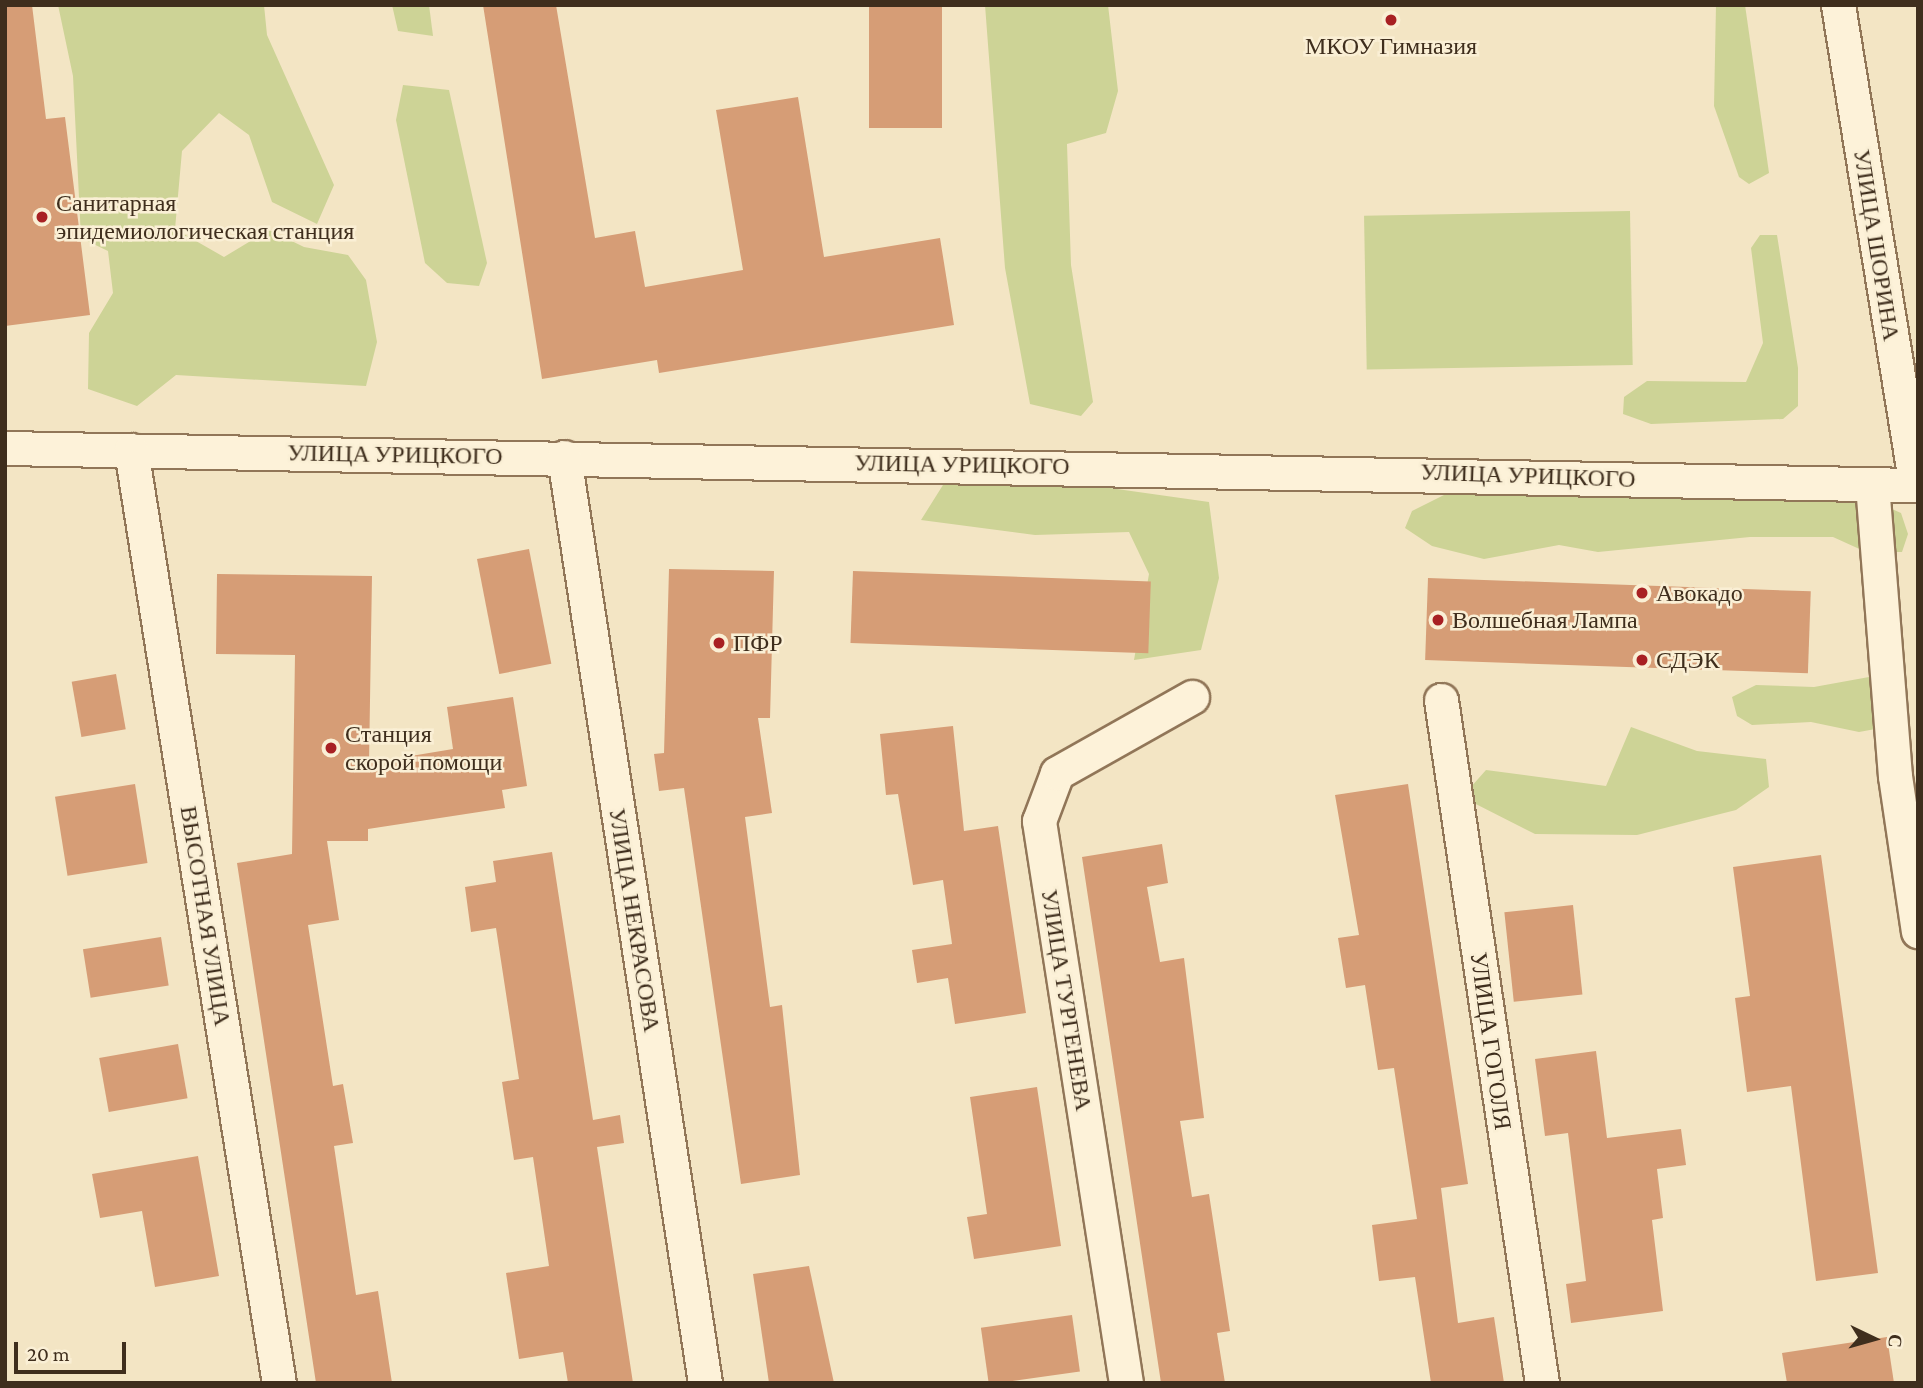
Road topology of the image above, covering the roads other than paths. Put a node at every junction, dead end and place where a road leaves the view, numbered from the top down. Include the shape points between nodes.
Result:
1 (1838, 5) edge
2 (5, 448) edge
3 (131, 450) junction
4 (564, 457) junction
5 (1872, 484) junction
6 (1917, 485) edge
7 (1192, 697) dead end
8 (1441, 700) dead end
9 (1918, 931) edge
10 (279, 1383) edge
11 (705, 1383) edge
12 (1126, 1383) edge
13 (1542, 1383) edge

1 - 6 street, УЛИЦА ШОРИНА
2 - 3 street, УЛИЦА УРИЦКОГО
3 - 4 street, УЛИЦА УРИЦКОГО
3 - 10 street, ВЫСОТНАЯ УЛИЦА
4 - 5 street, УЛИЦА УРИЦКОГО
4 - 11 street, УЛИЦА НЕКРАСОВА
5 - 6 street, УЛИЦА УРИЦКОГО
5 - 9 street via 1895,776
7 - 12 street, УЛИЦА ТУРГЕНЕВА via 1057,773 1039,821
8 - 13 street, УЛИЦА ГОГОЛЯ

